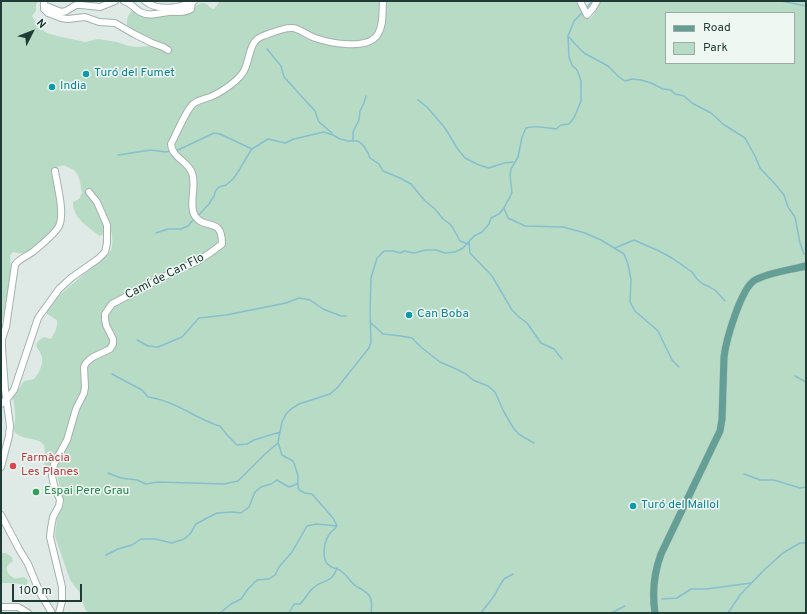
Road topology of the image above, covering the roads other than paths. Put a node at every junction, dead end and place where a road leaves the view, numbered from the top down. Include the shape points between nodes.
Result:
1 (115, 1) edge
2 (124, 1) edge
3 (145, 1) edge
4 (383, 1) edge
5 (580, 1) edge
6 (597, 1) edge
7 (193, 2) edge
8 (44, 3) edge
9 (168, 50) dead end
10 (55, 171) dead end
11 (90, 192) dead end
12 (806, 266) edge
13 (2, 338) edge
14 (4, 401) edge
15 (1, 467) edge
16 (1, 515) edge
17 (1, 607) edge
18 (28, 613) edge
19 (52, 613) edge
20 (59, 613) edge
21 (655, 613) edge

1 - 8 street via 100,7 76,5 62,12
2 - 7 street via 151,15 183,13 191,9
3 - 7 street via 156,7 172,7
4 - 20 street, Camí de Can Flo via 382,22 378,34 370,41 356,44 334,43 316,39 293,28 261,36 255,40 242,74 216,94 192,105 188,111 171,144 172,149 190,168 194,182 194,214 201,222 216,226 220,230 222,244 198,261 112,304 105,314 106,325 114,339 113,344 110,349 89,360 84,367 84,393 76,409 67,440 54,464 52,476 60,500 50,528 62,587
5 - 6 street via 587,15
8 - 9 street via 44,9 48,13 61,18 85,17 99,22 114,23
10 - 13 street via 61,209 58,227 37,249 19,260 16,265
11 - 14 street via 107,225 105,252 59,288 38,318 14,390
12 - 21 main road via 757,279 750,284 744,295 725,348 720,431 659,559 653,591
13 - 14 street
14 - 15 street via 10,426
16 - 19 street
17 - 18 street via 18,607

